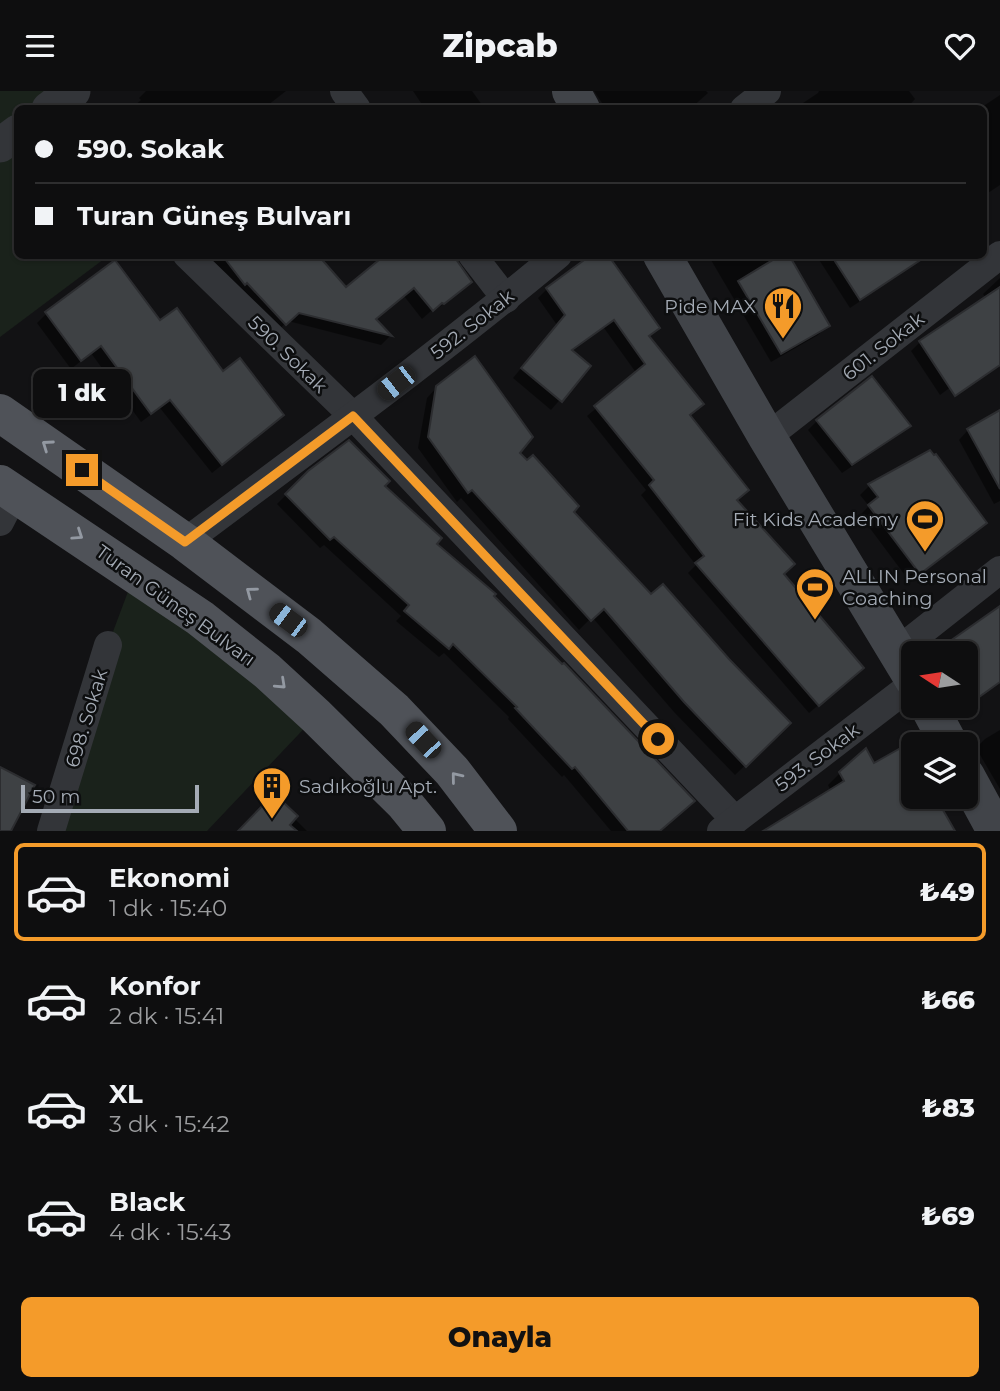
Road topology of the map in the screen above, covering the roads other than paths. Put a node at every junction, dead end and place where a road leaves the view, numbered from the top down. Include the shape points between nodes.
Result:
1 (73, 91) edge
2 (344, 91) edge
3 (767, 91) edge
4 (54, 105) edge
5 (355, 105) edge
6 (749, 105) edge
7 (1000, 255) edge
8 (191, 259) edge
9 (475, 259) edge
10 (553, 259) edge
11 (665, 259) edge
12 (506, 299) junction
13 (0, 413) edge
14 (353, 416) junction
15 (766, 437) junction
16 (5, 500) edge
17 (185, 542) junction
18 (1000, 570) edge
19 (935, 641) edge
20 (108, 645) dead end
21 (901, 659) edge
22 (901, 677) edge
23 (978, 798) edge
24 (728, 825) edge
25 (51, 831) edge
26 (427, 831) edge
27 (498, 831) edge
28 (996, 831) edge

1 - 4 street
2 - 5 street
3 - 6 street
7 - 15 street, 601. Sokak
8 - 14 street, 590. Sokak
9 - 12 street
10 - 12 street, 592. Sokak
11 - 15 main road
12 - 14 street, 592. Sokak
17 -> 13 main road
14 - 17 street, 592. Sokak
14 - 24 street, 590. Sokak
15 - 21 main road
16 -> 26 main road, Turan Güneş Bulvarı via 200,618 316,716
27 -> 17 main road via 452,771 394,710 309,636
18 - 19 street, 593. Sokak
20 - 25 street, 698. Sokak
22 - 24 street, 593. Sokak
23 - 28 main road

